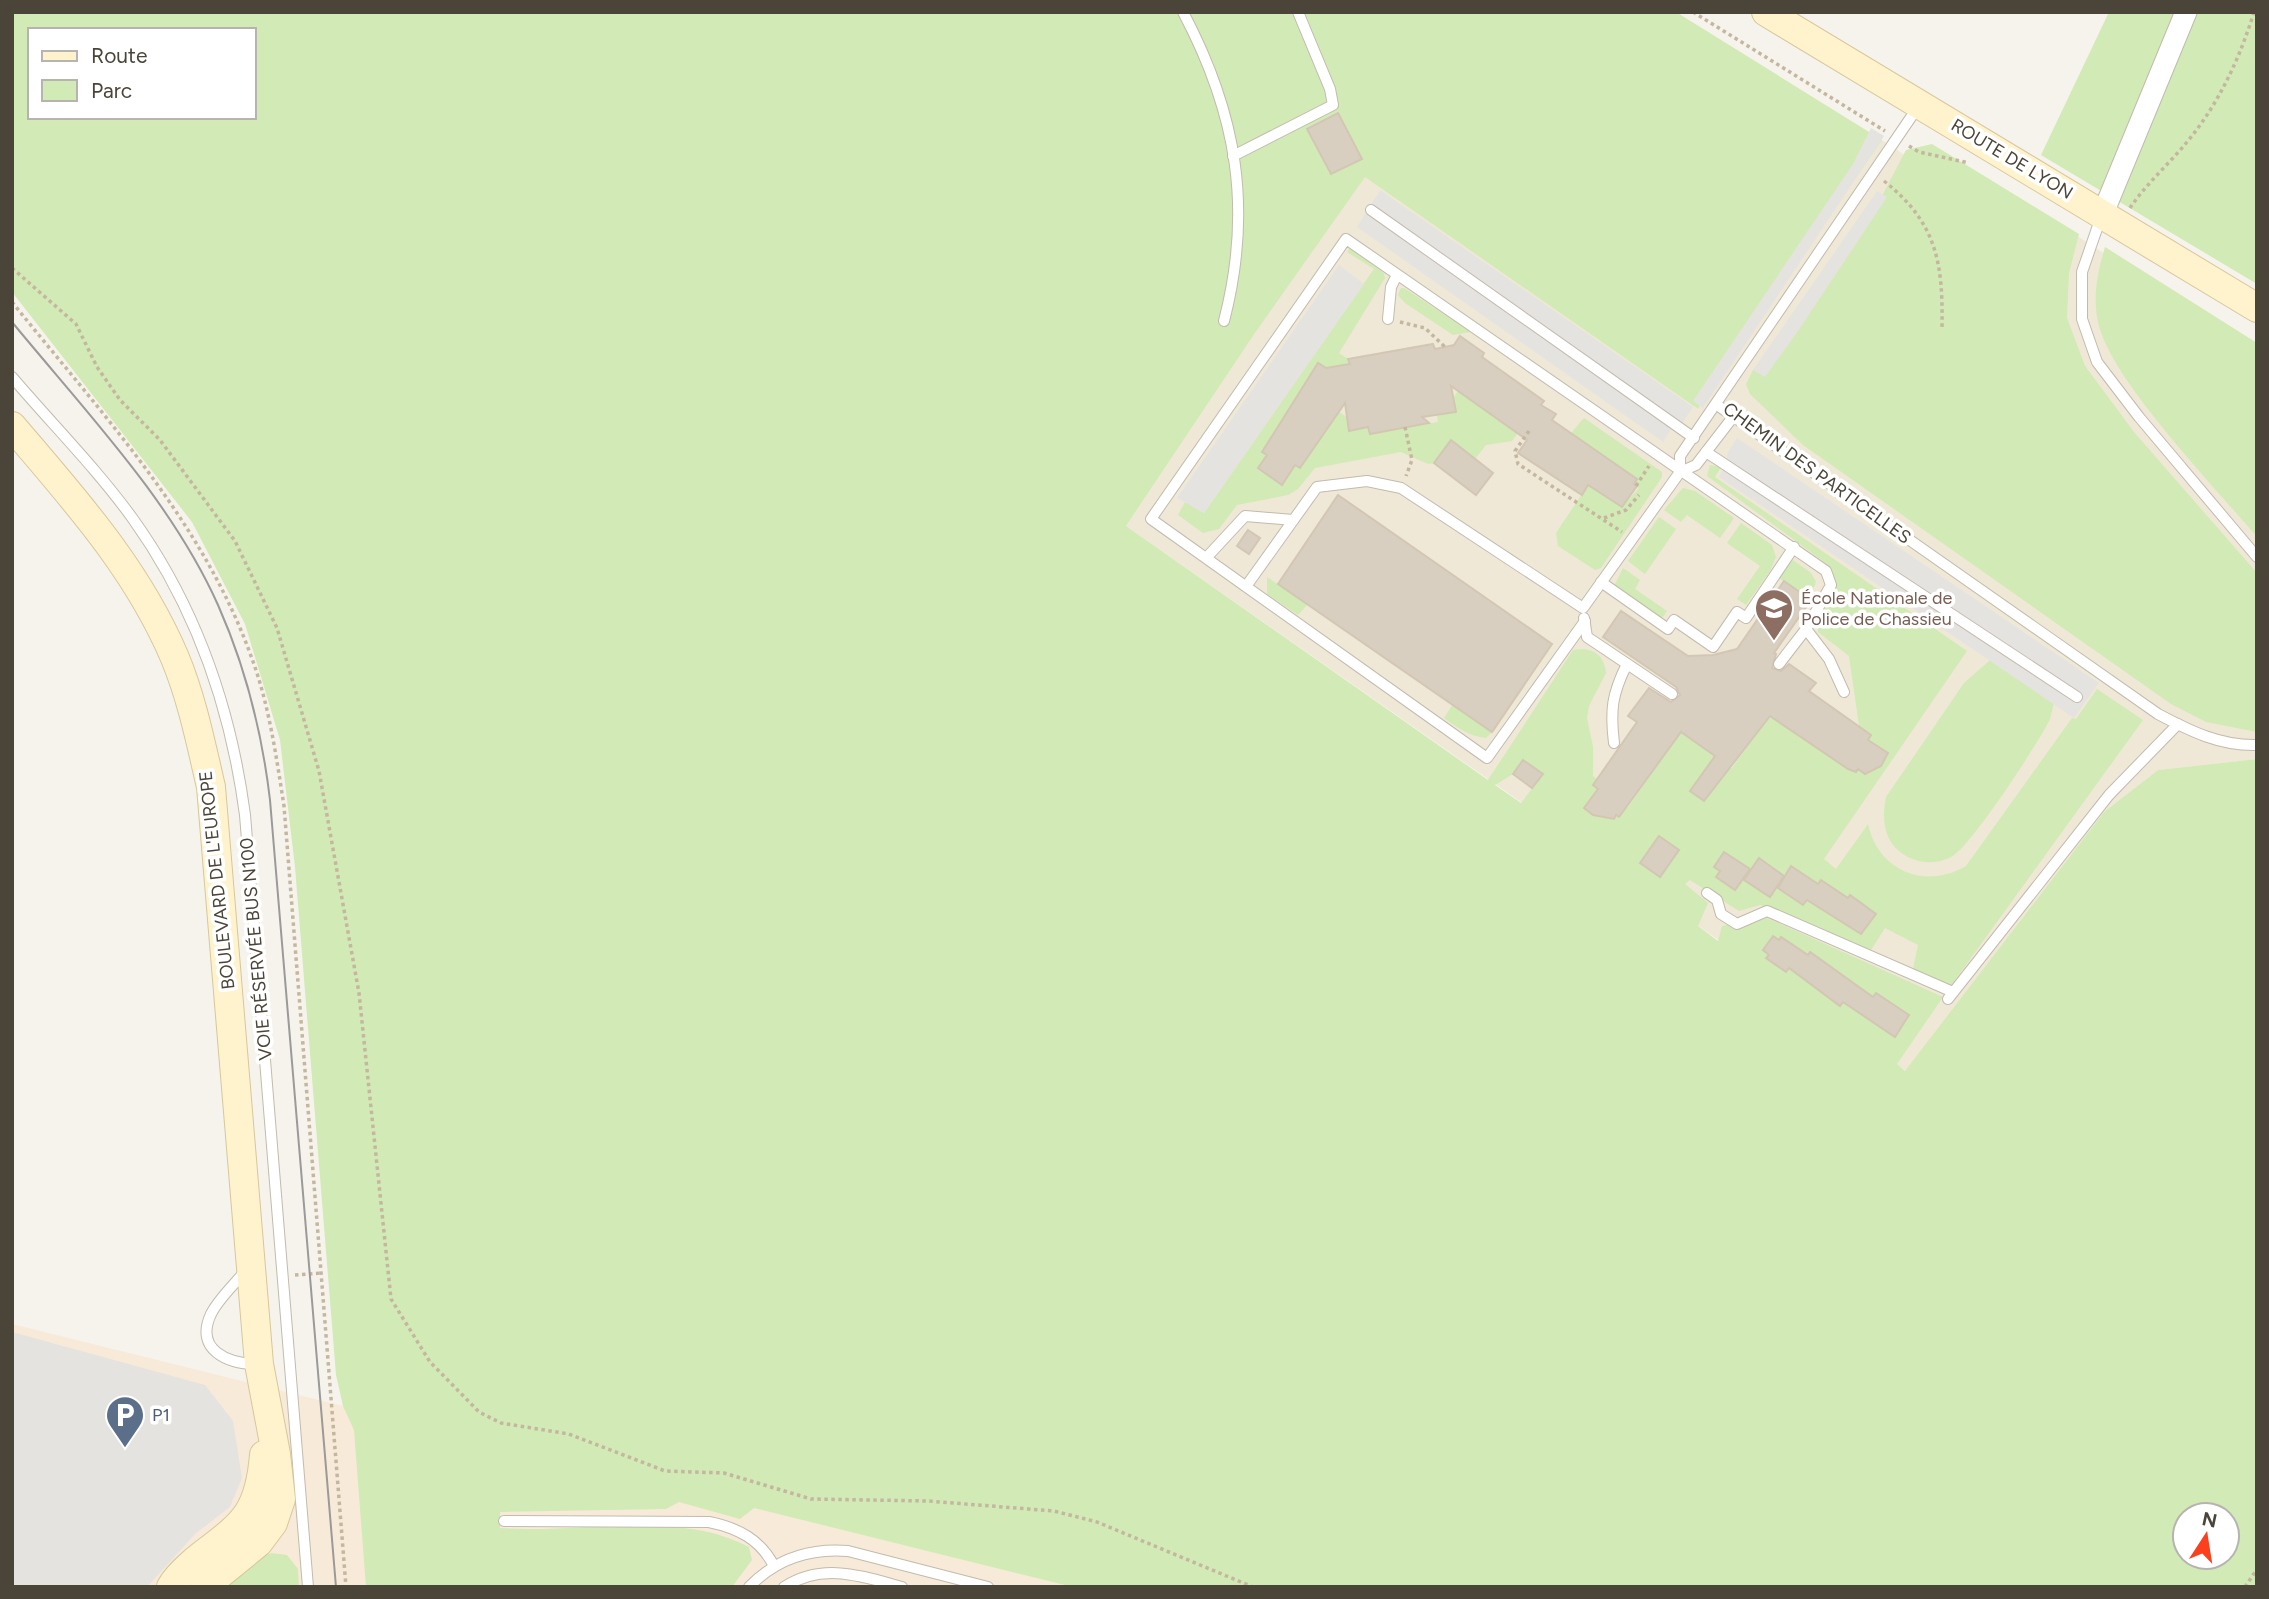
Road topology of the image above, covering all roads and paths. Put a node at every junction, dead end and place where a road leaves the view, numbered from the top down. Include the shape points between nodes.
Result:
1 (1183, 12) edge
2 (1298, 12) edge
3 (1766, 12) edge
4 (2186, 12) edge
5 (2254, 12) edge
6 (1921, 103) junction
7 (1233, 156) junction
8 (1874, 173) junction
9 (1371, 210) dead end
10 (2111, 218) junction
11 (12, 268) edge
12 (1397, 275) junction
13 (2257, 308) edge
14 (1388, 319) joint
15 (1224, 321) dead end
16 (1942, 327) dead end
17 (1445, 347) dead end
18 (12, 377) edge
19 (1717, 405) junction
20 (1733, 417) junction
21 (12, 426) edge
22 (1405, 428) dead end
23 (1529, 431) dead end
24 (1694, 438) junction
25 (1706, 452) junction
26 (1656, 456) junction
27 (1680, 472) junction
28 (1636, 486) dead end
29 (1401, 488) junction
30 (1639, 495) dead end
31 (1603, 518) junction
32 (1293, 520) junction
33 (1632, 539) junction
34 (1794, 547) junction
35 (2257, 556) edge
36 (1207, 557) junction
37 (1601, 583) junction
38 (1247, 585) junction
39 (1583, 608) junction
40 (1585, 621) junction
41 (1806, 629) junction
42 (1627, 664) junction
43 (1779, 664) dead end
44 (1844, 692) dead end
45 (1672, 694) dead end
46 (2077, 696) dead end
47 (2178, 724) junction
48 (1614, 743) dead end
49 (2257, 745) edge
50 (1707, 893) dead end
51 (250, 1265) junction
52 (321, 1273) dead end
53 (283, 1276) junction
54 (260, 1364) junction
55 (267, 1414) junction
56 (504, 1521) dead end
57 (774, 1566) junction
58 (2257, 1569) edge
59 (171, 1587) edge
60 (204, 1587) edge
61 (308, 1587) edge
62 (749, 1587) edge
63 (784, 1587) edge
64 (902, 1587) edge
65 (988, 1587) edge
66 (1252, 1587) edge
67 (2245, 1587) edge

1 - 7 lane via 1204,54
2 - 7 lane via 1333,105
3 - 6 street, ROUTE DE LYON
4 - 10 street
5 - 10 path via 2234,66 2189,140 2133,204
6 - 8 lane, CHEMIN DES PARTICELLES
6 - 10 street, ROUTE DE LYON
7 - 15 lane via 1241,224 1234,285
8 - 16 path via 1916,210 1928,230 1941,266
8 - 19 lane, CHEMIN DES PARTICELLES
9 - 24 lane
10 - 13 street, ROUTE DE LYON
10 - 35 lane via 2082,272 2082,319 2097,362
11 - 66 path via 76,324 120,400 160,440 234,541 276,628 319,771 359,993 391,1299 430,1362 479,1412 501,1423 569,1434 665,1471 724,1473 811,1499 928,1501 1054,1511 1097,1522
12 - 14 lane
12 - 26 lane
12 - 36 lane via 1346,239 1151,519
14 - 17 path via 1425,328
18 - 53 lane, VOIE RÉSERVÉE BUS N100 via 131,517 153,550 176,588 219,690 245,815
19 - 20 lane, CHEMIN DES PARTICELLES
19 - 24 lane
20 - 25 lane
20 - 47 lane, CHEMIN DES PARTICELLES
21 - 51 street, BOULEVARD DE L'EUROPE via 111,543 175,659 195,720 211,787
22 - 29 path via 1412,460
23 - 31 path via 1514,451 1518,464
24 - 27 lane via 1680,456
25 - 27 lane via 1696,465
25 - 46 lane
26 - 27 lane
26 - 28 path
27 - 33 lane
27 - 34 lane via 1710,487
29 - 32 lane via 1367,481 1317,487
29 - 39 lane
30 - 31 path via 1626,510
31 - 33 path
32 - 36 lane via 1245,516
32 - 38 lane
33 - 37 lane
34 - 37 lane via 1746,618 1737,612 1713,646 1674,620 1668,629
34 - 41 lane via 1826,571 1831,585
36 - 38 lane
37 - 39 lane
38 - 40 lane via 1487,758
39 - 40 lane
40 - 42 lane via 1587,637
41 - 43 lane
41 - 44 lane via 1829,659
42 - 45 lane
42 - 48 lane via 1616,685 1610,714
47 - 49 lane, CHEMIN DES PARTICELLES via 2233,746
47 - 50 lane via 2109,795 1951,995 1767,911 1737,924 1721,914 1717,900
51 - 54 street, BOULEVARD DE L'EUROPE
51 - 54 lane via 211,1315 209,1341 231,1362
52 - 53 path
53 - 61 lane, VOIE RÉSERVÉE BUS N100
54 - 55 street, BOULEVARD DE L'EUROPE
55 - 59 street via 261,1487 252,1511
55 - 60 street via 281,1499 258,1543
56 - 57 lane via 709,1522 752,1539
57 - 62 lane
57 - 65 lane via 807,1553 848,1551
58 - 67 path
63 - 64 lane via 796,1579 828,1572

